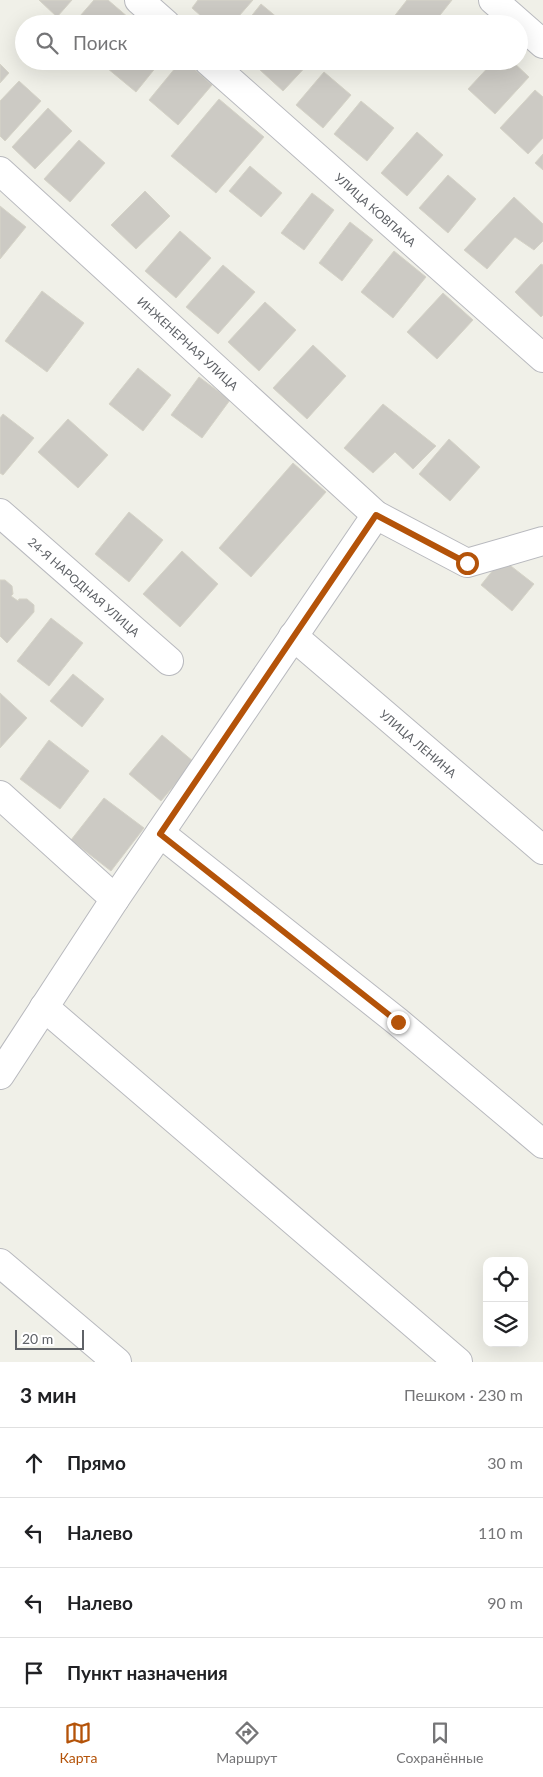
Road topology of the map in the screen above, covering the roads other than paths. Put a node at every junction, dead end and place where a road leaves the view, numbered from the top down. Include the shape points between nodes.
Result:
1 (139, 0) edge
2 (493, 0) edge
3 (156, 15) edge
4 (510, 15) edge
5 (528, 31) edge
6 (543, 44) edge
7 (218, 70) edge
8 (0, 171) edge
9 (543, 358) edge
10 (0, 513) edge
11 (376, 515) junction
12 (543, 542) edge
13 (293, 636) junction
14 (169, 661) dead end
15 (0, 795) edge
16 (160, 834) junction
17 (543, 850) edge
18 (115, 899) junction
19 (44, 1007) junction
20 (0, 1075) edge
21 (543, 1144) edge
22 (0, 1263) edge
23 (117, 1362) edge
24 (458, 1362) edge

1 - 3 street
2 - 4 street
5 - 6 street
7 - 9 street, УЛИЦА КОВПАКА
8 - 11 street, ИНЖЕНЕРНАЯ УЛИЦА
10 - 14 street, 24-Я НАРОДНАЯ УЛИЦА
11 - 12 street, ИНЖЕНЕРНАЯ УЛИЦА via 467,563
11 - 13 street
13 - 16 street
13 - 17 street, УЛИЦА ЛЕНИНА
15 - 18 street
16 - 18 street
16 - 21 street via 398,1022
18 - 19 street
19 - 20 street
19 - 24 street
22 - 23 street

